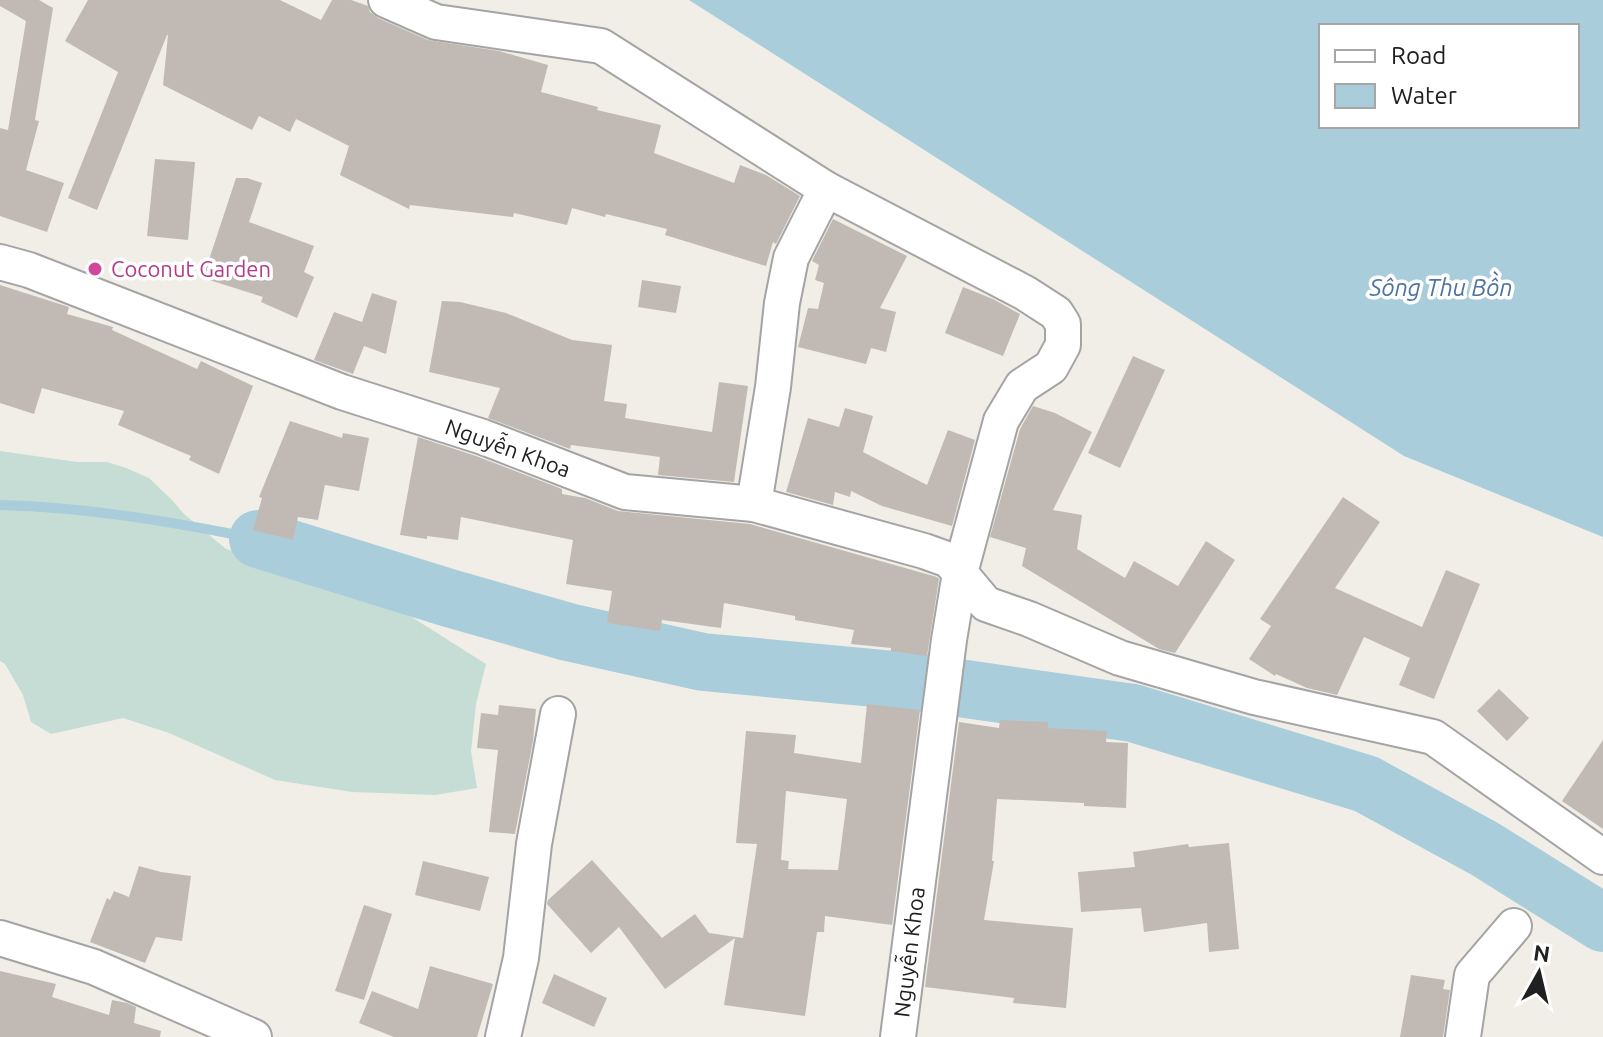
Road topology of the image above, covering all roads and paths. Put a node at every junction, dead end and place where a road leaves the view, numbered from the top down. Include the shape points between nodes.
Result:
1 (386, 0) edge
2 (826, 189) junction
3 (0, 262) edge
4 (754, 504) junction
5 (960, 573) junction
6 (558, 714) dead end
7 (1603, 857) edge
8 (1514, 926) dead end
9 (0, 938) edge
10 (254, 1037) edge
11 (503, 1037) edge
12 (898, 1037) edge
13 (1463, 1037) edge

1 - 2 street via 436,22 601,46
2 - 4 street via 791,258
2 - 5 street via 1025,293 1056,313 1063,324 1063,345 1051,367 1022,386 1001,421
3 - 4 street, Nguyễn Khoa via 625,492
4 - 5 street, Nguyễn Khoa via 924,551 949,560
5 - 7 street, Nguyễn Khoa via 986,604 1120,658 1254,697 1433,737
5 - 12 street, Nguyễn Khoa
6 - 11 street via 534,844 521,958
8 - 13 street via 1472,975
9 - 10 street via 94,967

